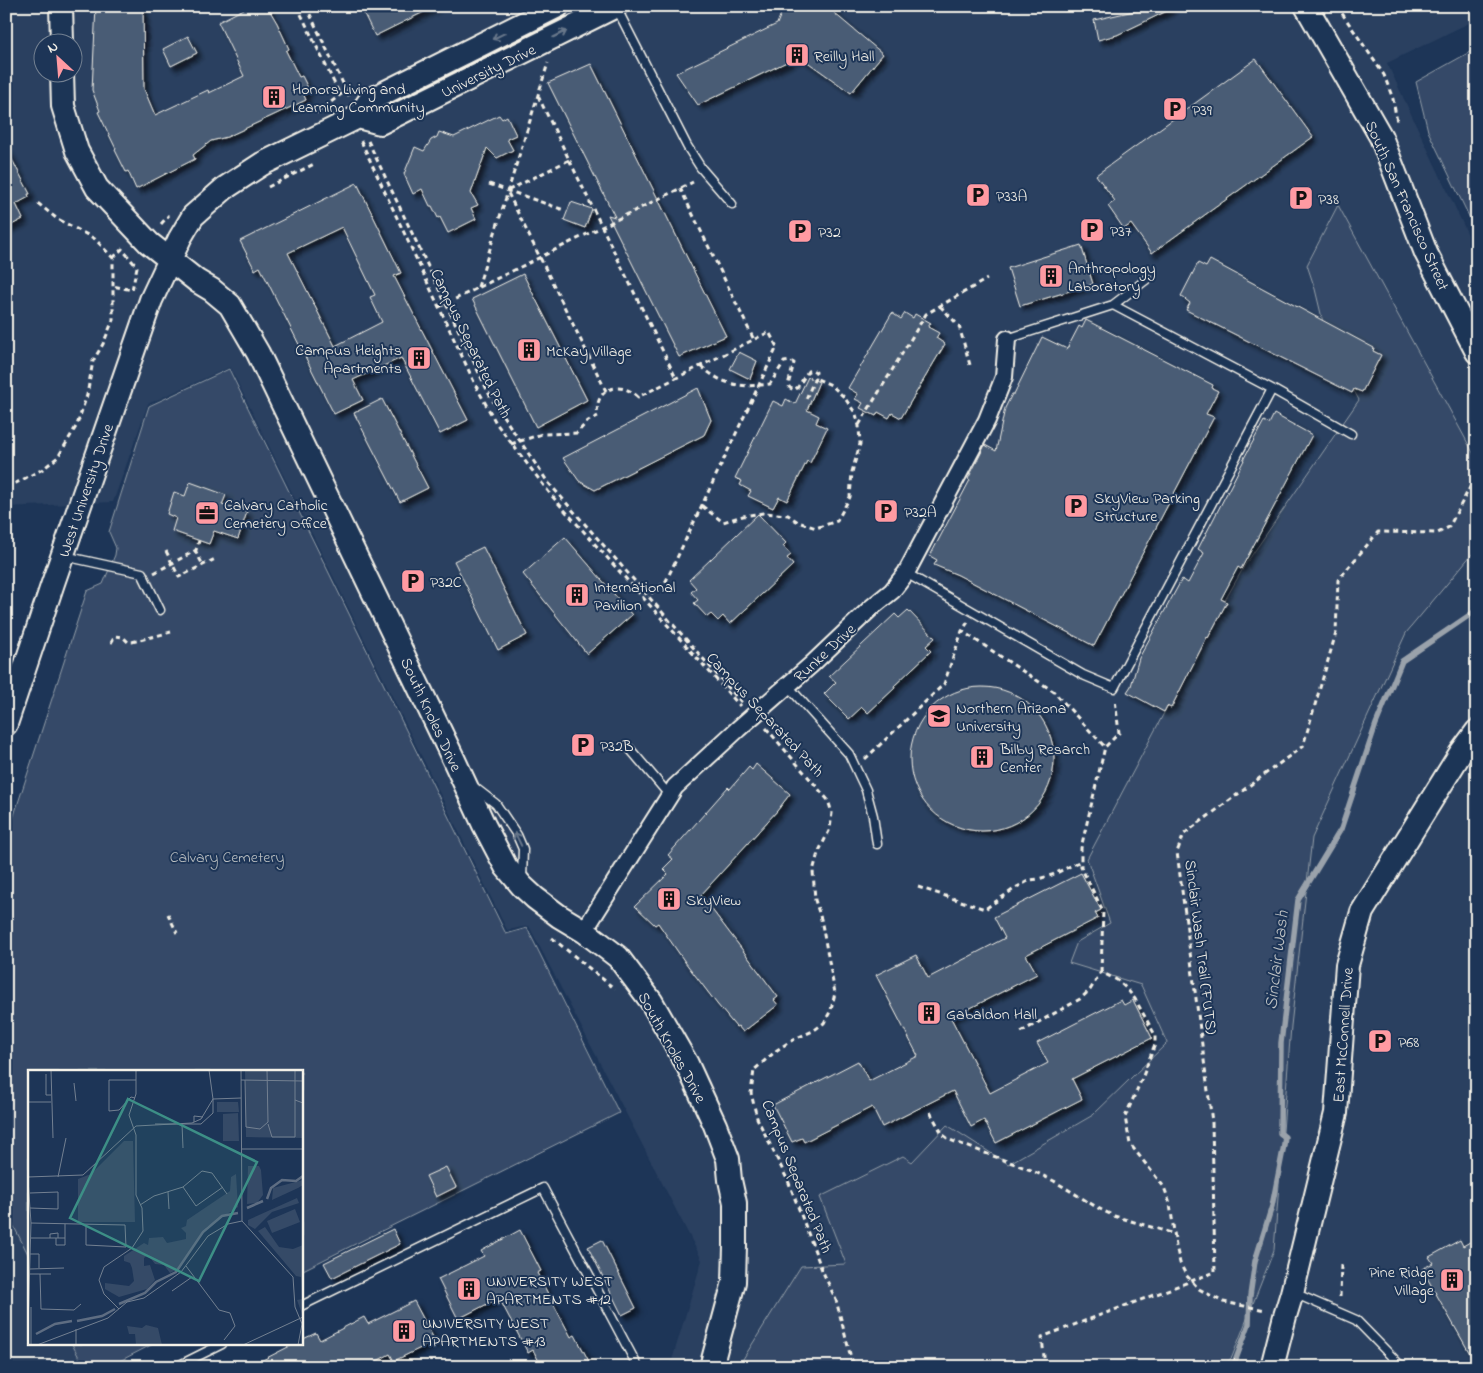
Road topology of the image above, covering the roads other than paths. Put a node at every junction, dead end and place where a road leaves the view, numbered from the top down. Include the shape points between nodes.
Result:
1 (61, 6) edge
2 (558, 6) edge
3 (616, 6) edge
4 (1306, 6) edge
5 (62, 32) edge
6 (62, 82) edge
7 (358, 117) junction
8 (732, 204) dead end
9 (170, 259) junction
10 (1147, 280) dead end
11 (1112, 305) junction
12 (1007, 339) joint
13 (1477, 352) edge
14 (1272, 389) junction
15 (1351, 434) dead end
16 (62, 556) junction
17 (906, 573) junction
18 (160, 610) dead end
19 (788, 686) junction
20 (6, 724) edge
21 (1477, 731) edge
22 (630, 750) dead end
23 (670, 796) junction
24 (877, 844) dead end
25 (584, 931) junction
26 (1292, 1292) junction
27 (302, 1306) edge
28 (218, 1346) edge
29 (1401, 1366) edge
30 (176, 1367) edge
31 (638, 1367) edge
32 (711, 1367) edge
33 (1272, 1367) edge

1 - 5 street
2 -> 7 street, University Drive via 370,100
7 -> 3 street, University Drive via 380,123
3 - 8 lane via 687,146
4 - 13 street, South San Francisco Street via 1381,137 1426,253
6 - 9 street, South Knoles Drive via 63,106 68,124 77,151 97,188 149,243
7 - 9 street, University Drive via 262,164 225,188 193,216
9 - 16 street, West University Drive via 151,300
9 - 25 street, South Knoles Drive via 230,305 258,352 499,856 522,886 559,916
10 - 11 lane
11 - 12 lane
11 - 14 lane
12 - 17 street, Runke Drive via 1004,377 987,420
14 - 15 lane
14 - 17 lane via 1114,688 1083,675
16 - 18 lane via 142,573
16 - 20 street, West University Drive
17 - 19 street, Runke Drive via 892,590
19 - 23 street, Runke Drive via 675,787
19 - 24 lane via 849,754 866,790
21 - 26 street, East McConnell Drive via 1362,912 1347,965 1336,1113
22 - 23 lane
23 - 25 street, Runke Drive
25 - 32 street, South Knoles Drive via 618,957 650,1000 687,1064 728,1158 735,1202 734,1282
26 - 29 lane via 1356,1320
26 - 33 street, East McConnell Drive
27 - 31 lane via 543,1188
28 - 30 lane

